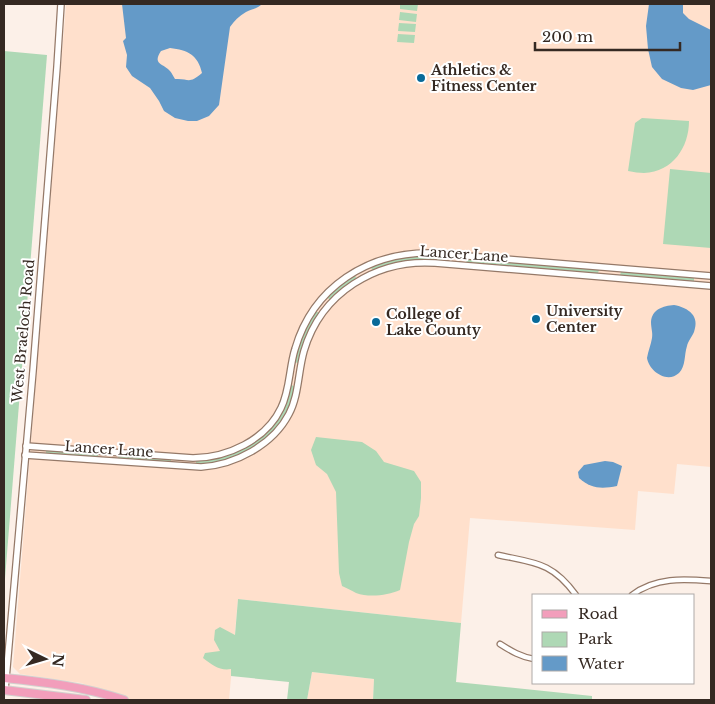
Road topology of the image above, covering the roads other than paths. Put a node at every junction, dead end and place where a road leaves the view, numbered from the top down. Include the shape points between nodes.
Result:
1 (60, 4) edge
2 (711, 276) edge
3 (711, 286) edge
4 (26, 446) junction
5 (25, 455) junction
6 (498, 555) dead end
7 (711, 581) edge
8 (575, 594) edge
9 (634, 594) edge
10 (500, 644) dead end
11 (532, 660) edge
12 (5, 678) edge
13 (4, 690) edge
14 (86, 700) edge
15 (124, 700) edge

1 - 4 street, West Braeloch Road
2 - 4 street, Lancer Lane via 431,253 391,257 354,272 318,303 296,344 286,397 278,414 260,434 234,450 218,456 193,458
3 - 5 street, Lancer Lane via 435,262 390,267 351,285 326,308 307,341 288,415 265,442 245,455 201,468
4 - 5 street, West Braeloch Road
5 - 12 street, West Braeloch Road
6 - 8 street via 528,560 548,568 557,573
7 - 9 street via 662,581
10 - 11 street
12 - 13 street, West Braeloch Road
12 - 15 main road via 77,687
13 - 14 main road

